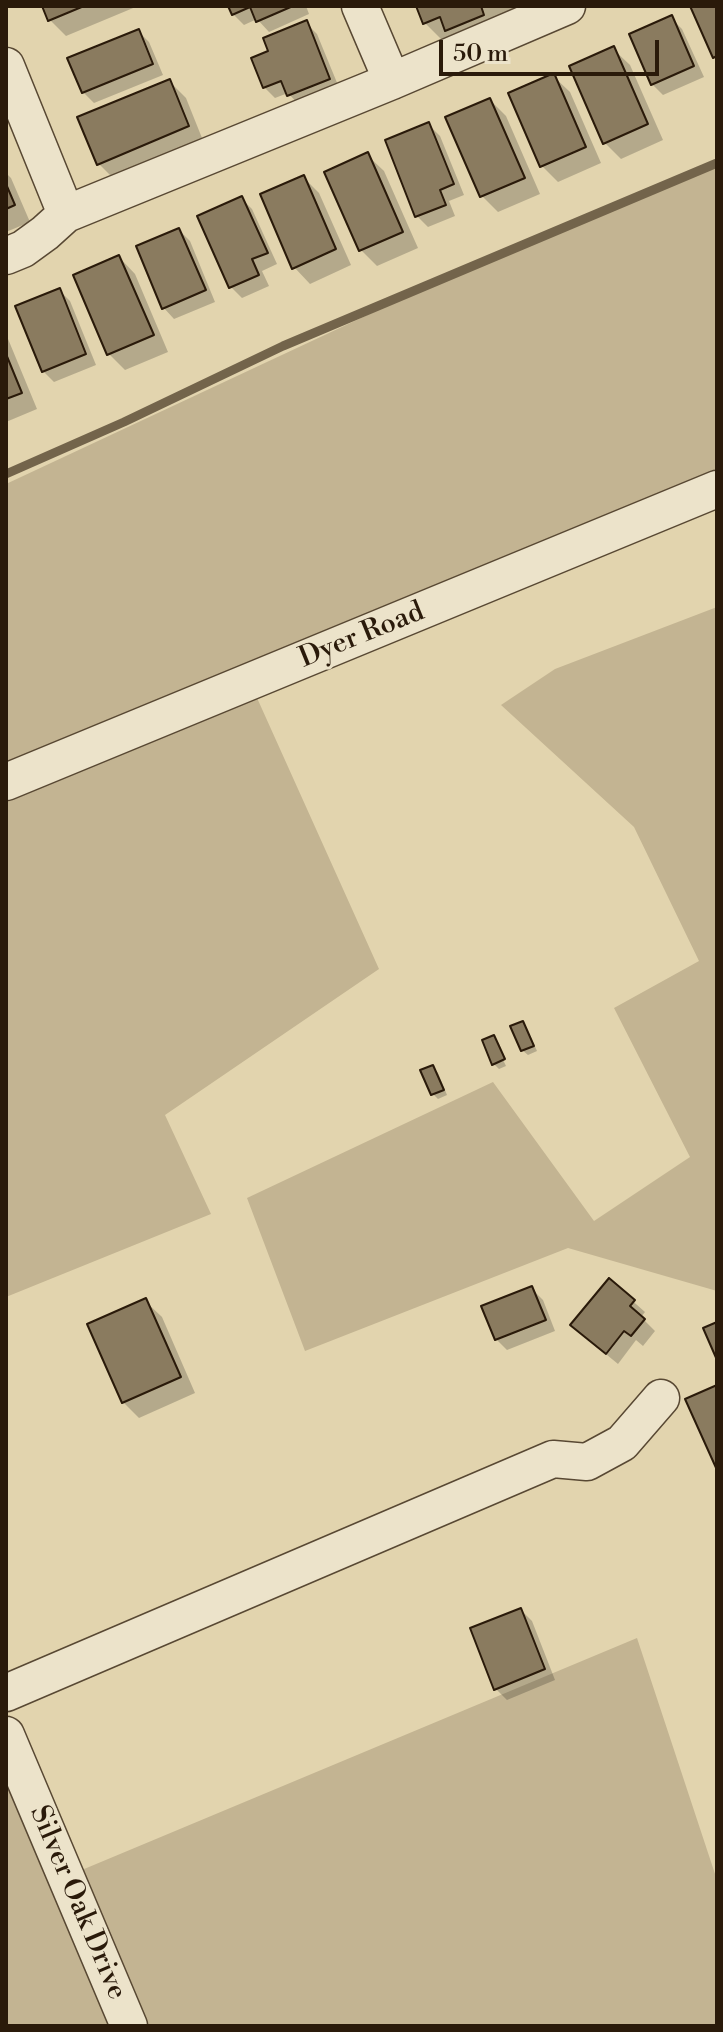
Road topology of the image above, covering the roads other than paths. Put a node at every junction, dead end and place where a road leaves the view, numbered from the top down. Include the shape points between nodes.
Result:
1 (360, 6) edge
2 (567, 6) edge
3 (6, 66) edge
4 (392, 81) junction
5 (66, 214) junction
6 (6, 256) edge
7 (717, 489) edge
8 (6, 782) edge
9 (661, 1398) dead end
10 (6, 1693) edge
11 (6, 1735) edge
12 (129, 2026) edge

1 - 4 street
2 - 4 street
3 - 5 street
4 - 5 street
5 - 6 street via 23,249
7 - 8 street, Dyer Road
9 - 10 street via 622,1443 587,1462 553,1459
11 - 12 street, Silver Oak Drive

